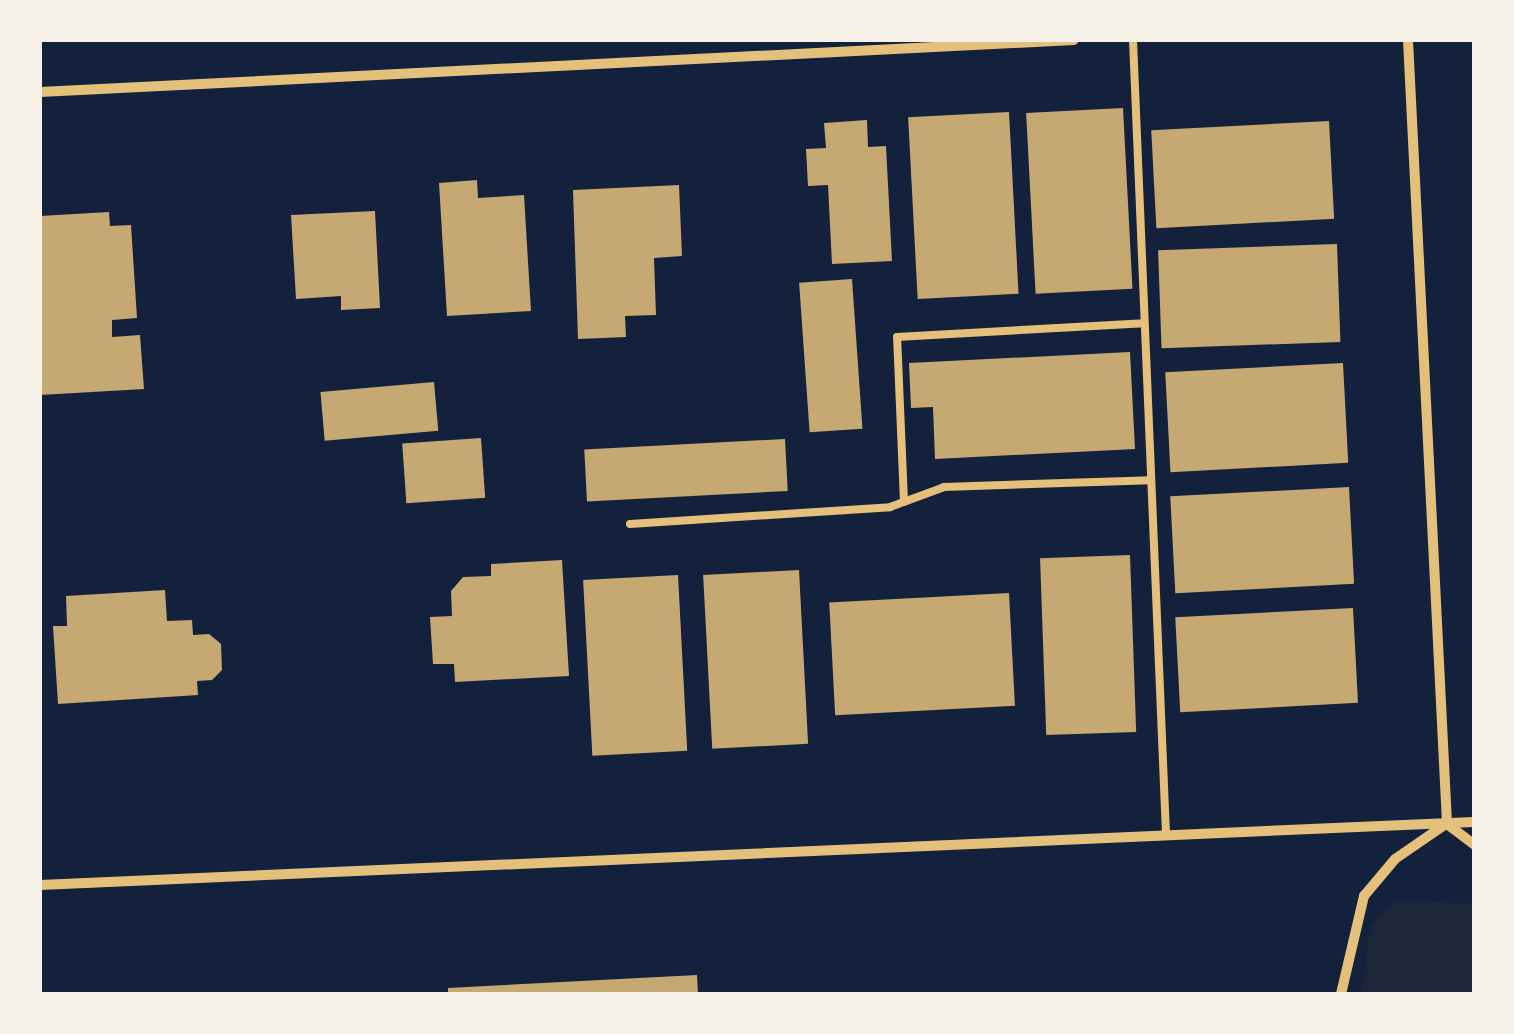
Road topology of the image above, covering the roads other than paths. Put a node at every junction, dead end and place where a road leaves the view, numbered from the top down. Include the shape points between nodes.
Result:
1 (1074, 40) edge
2 (1132, 40) edge
3 (1408, 40) edge
4 (40, 92) edge
5 (1144, 323) junction
6 (1151, 480) junction
7 (904, 502) junction
8 (630, 524) dead end
9 (1474, 822) edge
10 (1447, 824) junction
11 (1166, 835) junction
12 (1474, 844) edge
13 (40, 885) edge
14 (1341, 994) edge

1 - 4 street
2 - 5 lane
3 - 10 street
5 - 6 lane
5 - 7 lane via 897,338
6 - 7 lane via 944,488
6 - 11 lane
7 - 8 lane
9 - 10 street
10 - 11 street
10 - 12 street
10 - 14 street via 1395,859 1364,896
11 - 13 street

